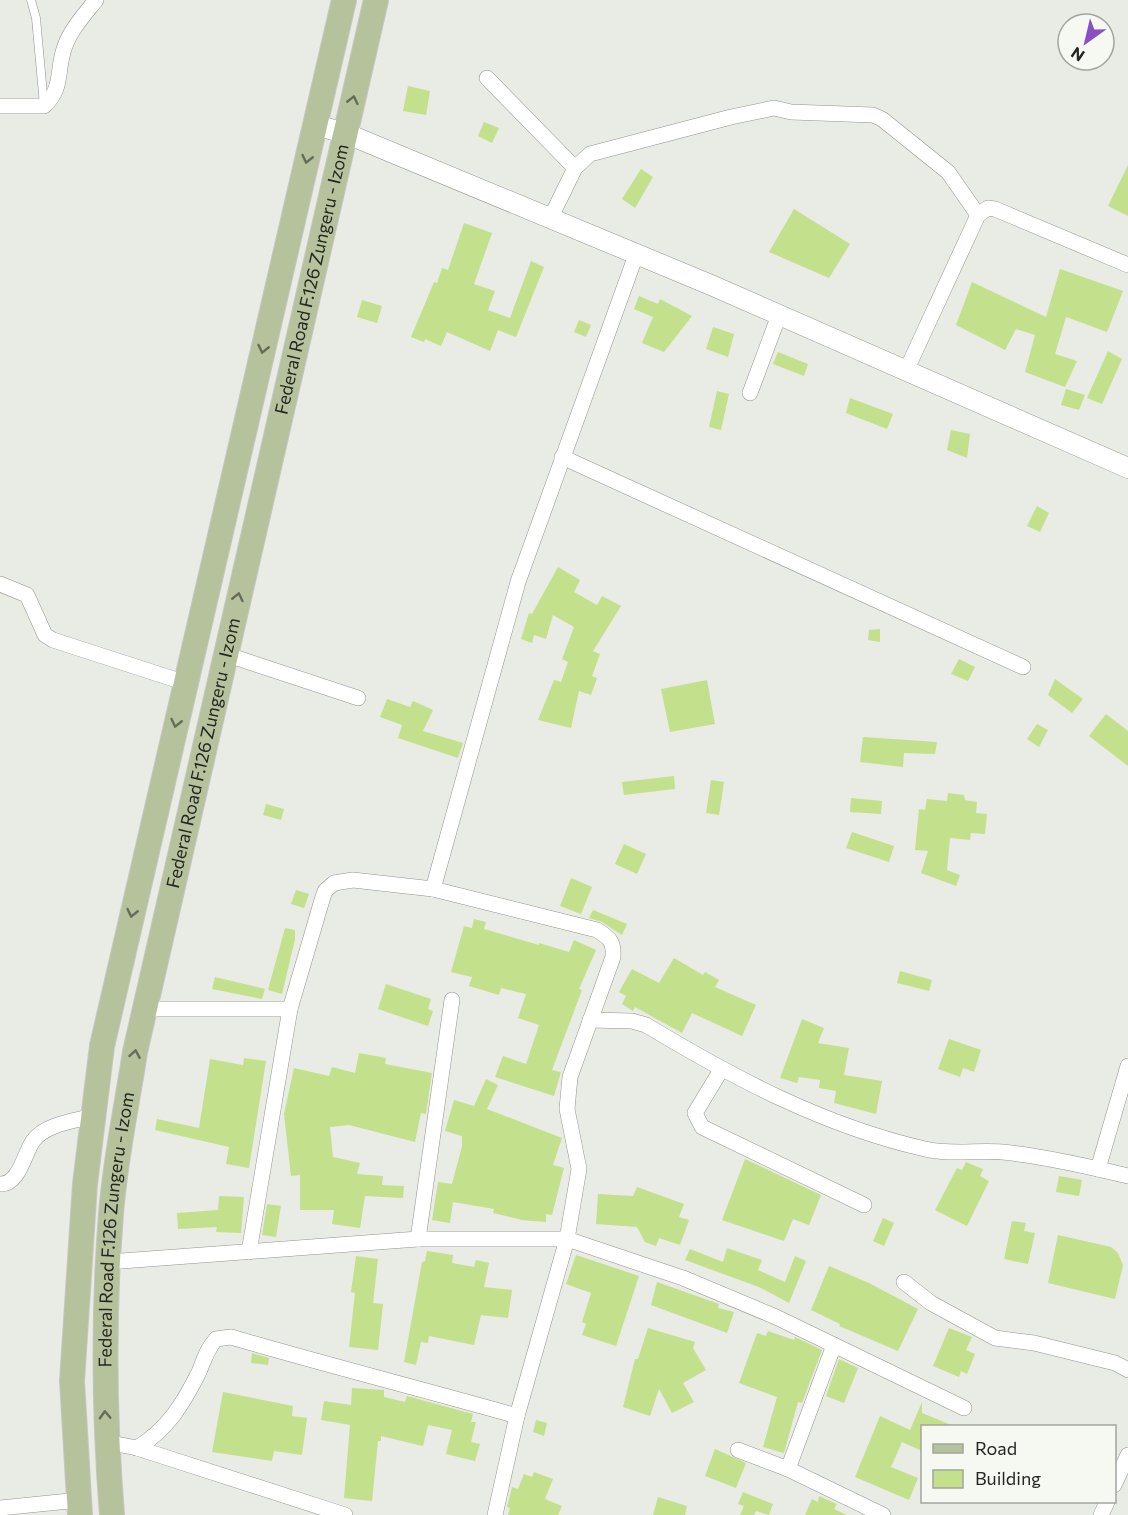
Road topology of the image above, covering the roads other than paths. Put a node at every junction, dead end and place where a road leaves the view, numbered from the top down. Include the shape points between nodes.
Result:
1 (31, 0) edge
2 (96, 0) edge
3 (344, 0) edge
4 (376, 0) edge
5 (487, 78) dead end
6 (0, 106) edge
7 (44, 106) junction
8 (315, 125) junction
9 (345, 133) junction
10 (575, 168) junction
11 (978, 215) junction
12 (550, 219) junction
13 (636, 255) junction
14 (1128, 265) edge
15 (779, 315) junction
16 (906, 371) junction
17 (750, 393) dead end
18 (562, 457) junction
19 (1128, 468) edge
20 (0, 584) edge
21 (225, 654) junction
22 (1023, 667) dead end
23 (186, 683) junction
24 (358, 698) dead end
25 (148, 844) junction
26 (180, 852) junction
27 (433, 889) junction
28 (452, 1000) dead end
29 (144, 1009) junction
30 (290, 1009) junction
31 (590, 1020) junction
32 (1128, 1066) edge
33 (721, 1070) junction
34 (93, 1116) junction
35 (1098, 1169) junction
36 (1128, 1176) edge
37 (0, 1184) edge
38 (864, 1205) dead end
39 (418, 1239) junction
40 (567, 1239) junction
41 (249, 1252) junction
42 (108, 1262) junction
43 (904, 1282) dead end
44 (834, 1345) junction
45 (1124, 1363) edge
46 (964, 1408) dead end
47 (517, 1416) junction
48 (106, 1442) junction
49 (137, 1448) junction
50 (738, 1450) dead end
51 (1128, 1455) edge
52 (789, 1469) junction
53 (1116, 1481) edge
54 (0, 1508) edge
55 (80, 1508) edge
56 (112, 1515) edge
57 (345, 1515) edge
58 (495, 1515) edge
59 (883, 1515) edge

1 - 7 lane
2 - 7 street via 64,47 54,96
3 - 8 main road, Federal Road F.126 Zungeru - Izom
9 -> 4 main road, Federal Road F.126 Zungeru - Izom
5 - 10 street
6 - 7 street
8 - 9 street
8 -> 23 main road, Federal Road F.126 Zungeru - Izom
9 - 12 street
21 -> 9 main road, Federal Road F.126 Zungeru - Izom
10 - 11 street via 590,154 774,108 873,115 945,169
10 - 12 street
11 - 14 street via 988,208 995,209
11 - 16 street
12 - 13 street
13 - 15 street
13 - 18 street
15 - 16 street
15 - 17 street
16 - 19 street
18 - 22 street
18 - 27 street via 518,582
20 - 23 street via 27,595 45,635 53,640
21 - 24 street
21 - 26 main road, Federal Road F.126 Zungeru - Izom
23 -> 25 main road, Federal Road F.126 Zungeru - Izom
25 - 26 main road
25 -> 34 main road, Federal Road F.126 Zungeru - Izom via 102,1046
26 - 29 main road, Federal Road F.126 Zungeru - Izom
27 - 30 street via 353,880 334,883 322,900
27 - 31 street via 597,930 608,937 613,957
28 - 39 street
29 - 30 street
42 -> 29 main road, Federal Road F.126 Zungeru - Izom via 111,1213
30 - 41 street
31 - 33 street via 646,1025
31 - 40 street via 567,1094 579,1169
32 - 35 street
33 - 35 street via 829,1120 927,1150 1004,1152
33 - 38 street via 695,1113 702,1127
34 - 37 street via 45,1130 34,1140 14,1178
34 - 55 main road, Federal Road F.126 Zungeru - Izom via 72,1382
35 - 36 street
39 - 40 street
39 - 41 street
40 - 44 street via 683,1278
40 - 47 street
41 - 42 street
48 -> 42 main road, Federal Road F.126 Zungeru - Izom
43 - 45 street via 931,1303 995,1338
44 - 46 street
44 - 52 street
47 - 49 street via 231,1337 216,1339 209,1347 184,1404 157,1436
47 - 58 street
48 - 49 street
48 - 56 main road, Federal Road F.126 Zungeru - Izom
49 - 57 street
50 - 52 street
51 - 53 street
52 - 59 street
54 - 55 street

